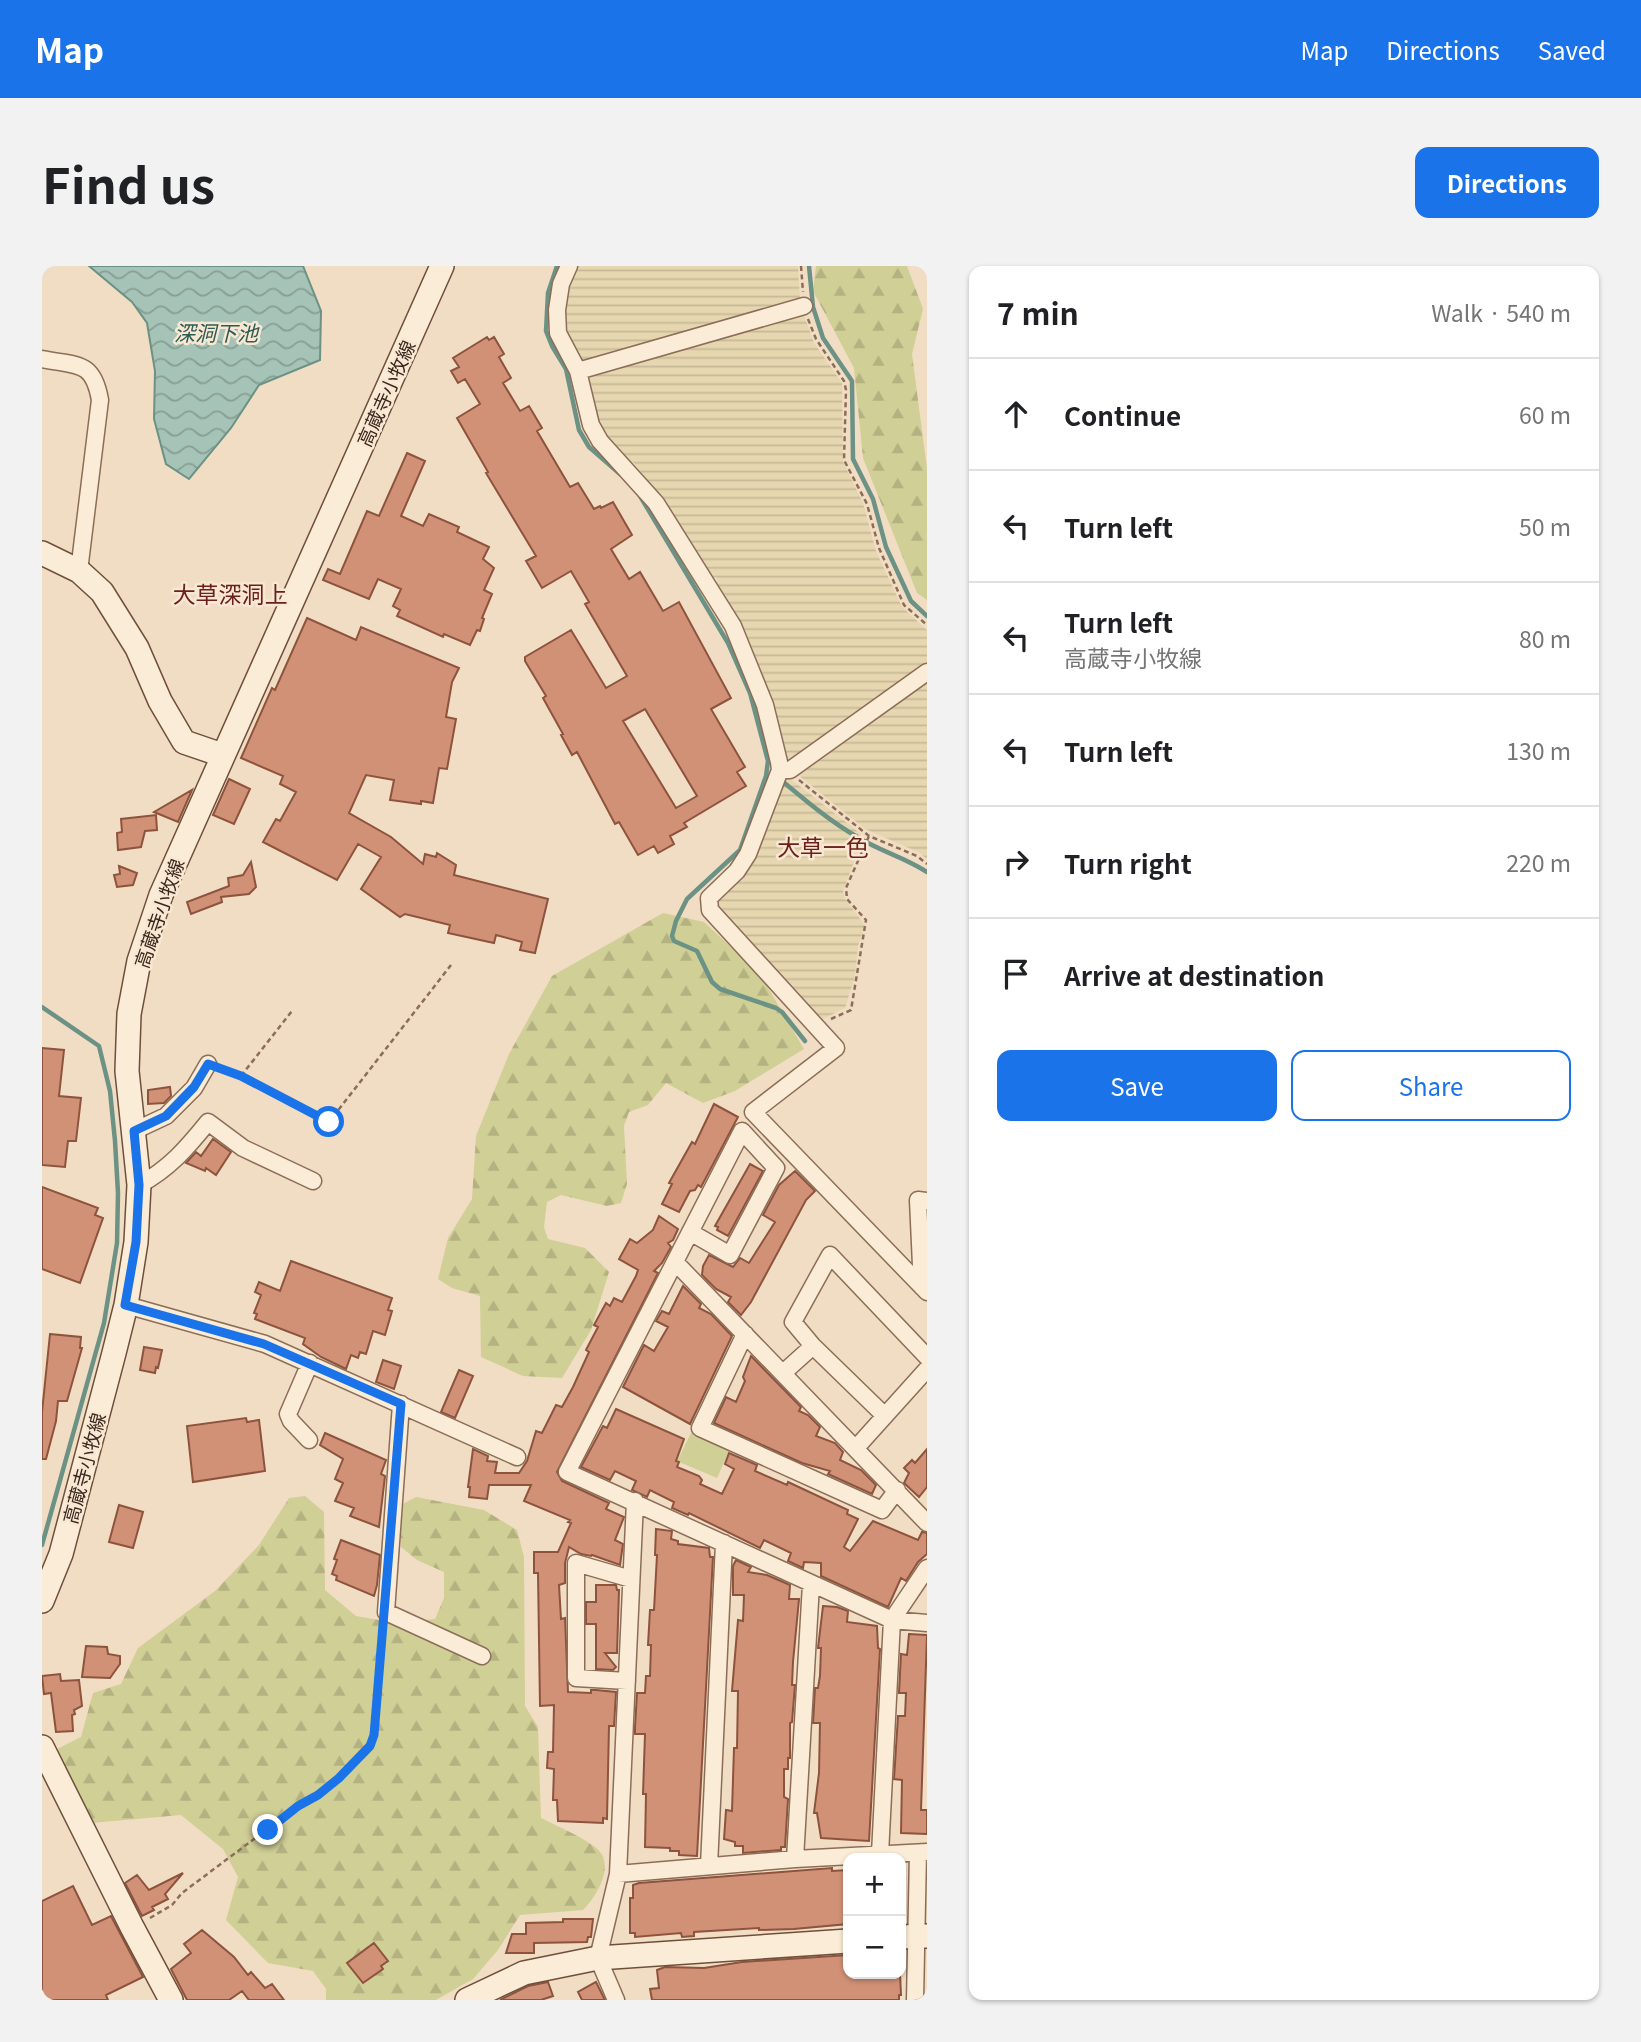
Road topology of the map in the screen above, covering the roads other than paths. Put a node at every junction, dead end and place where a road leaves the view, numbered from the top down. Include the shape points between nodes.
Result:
1 (442, 266) edge
2 (569, 266) edge
3 (804, 306) road end
4 (42, 359) edge
5 (578, 371) junction
6 (42, 553) edge
7 (79, 571) junction
8 (927, 672) edge
9 (222, 755) junction
10 (785, 770) junction
11 (208, 1064) road end
12 (134, 1131) junction
13 (313, 1181) dead end
14 (139, 1185) junction
15 (927, 1201) edge
16 (690, 1232) junction
17 (676, 1263) junction
18 (924, 1290) edge
19 (125, 1305) junction
20 (745, 1334) junction
21 (813, 1346) junction
22 (927, 1357) edge
23 (310, 1363) junction
24 (927, 1369) edge
25 (783, 1373) junction
26 (401, 1404) junction
27 (885, 1416) junction
28 (309, 1440) dead end
29 (856, 1448) junction
30 (517, 1457) dead end
31 (897, 1490) junction
32 (635, 1502) junction
33 (924, 1513) edge
34 (724, 1543) junction
35 (927, 1569) edge
36 (631, 1579) junction
37 (811, 1584) junction
38 (42, 1601) edge
39 (892, 1620) junction
40 (927, 1623) edge
41 (482, 1656) dead end
42 (627, 1681) junction
43 (42, 1747) edge
44 (923, 1852) edge
45 (880, 1853) edge
46 (902, 1853) edge
47 (843, 1856) edge
48 (795, 1859) junction
49 (709, 1866) junction
50 (618, 1874) junction
51 (914, 1936) edge
52 (843, 1941) edge
53 (598, 1958) junction
54 (171, 2000) edge
55 (467, 2000) edge
56 (616, 2000) edge
57 (915, 2000) edge

1 - 9 main road, 高蔵寺小牧線
2 - 5 street via 557,310 558,333
3 - 5 street
4 - 7 street via 83,367 93,375 100,400
5 - 10 street via 591,425 600,442 656,503 733,626
6 - 7 main road
7 - 9 main road via 102,592 137,648 184,742
8 - 10 street
9 - 12 main road, 高蔵寺小牧線 via 161,895 139,961 127,1071
10 - 18 street via 748,854 709,898 710,910 835,1048 752,1112
11 - 12 street via 194,1087 166,1116
12 - 14 main road, 高蔵寺小牧線
13 - 14 street via 243,1148 208,1122 184,1152
14 - 19 main road, 高蔵寺小牧線 via 136,1242
15 - 18 street via 918,1200
16 - 16 street via 730,1255 763,1193 776,1168 742,1132
16 - 17 street
17 - 20 street
17 - 32 street via 566,1472
19 - 23 street via 264,1344
19 - 38 main road, 高蔵寺小牧線 via 61,1554
20 - 25 street
20 - 31 street via 701,1428 882,1510
21 - 22 street via 793,1322 830,1255
21 - 25 street
21 - 27 street
23 - 26 street
23 - 28 street via 288,1414
24 - 27 street
25 - 29 street
26 - 30 street
26 - 41 street via 386,1612
27 - 29 street
29 - 31 street
31 - 33 street
32 - 34 street
32 - 36 street
34 - 37 street
34 - 49 street
35 - 39 street
36 - 42 street
36 - 42 street via 576,1563 576,1678
37 - 39 street
37 - 48 street
39 - 40 street
39 - 45 street
42 - 50 street
43 - 54 main road
44 - 46 street
44 - 51 street
47 - 48 street
48 - 49 street
49 - 50 street
50 - 53 street
51 - 57 street
52 - 53 main road
53 - 55 main road via 524,1973
53 - 56 street

